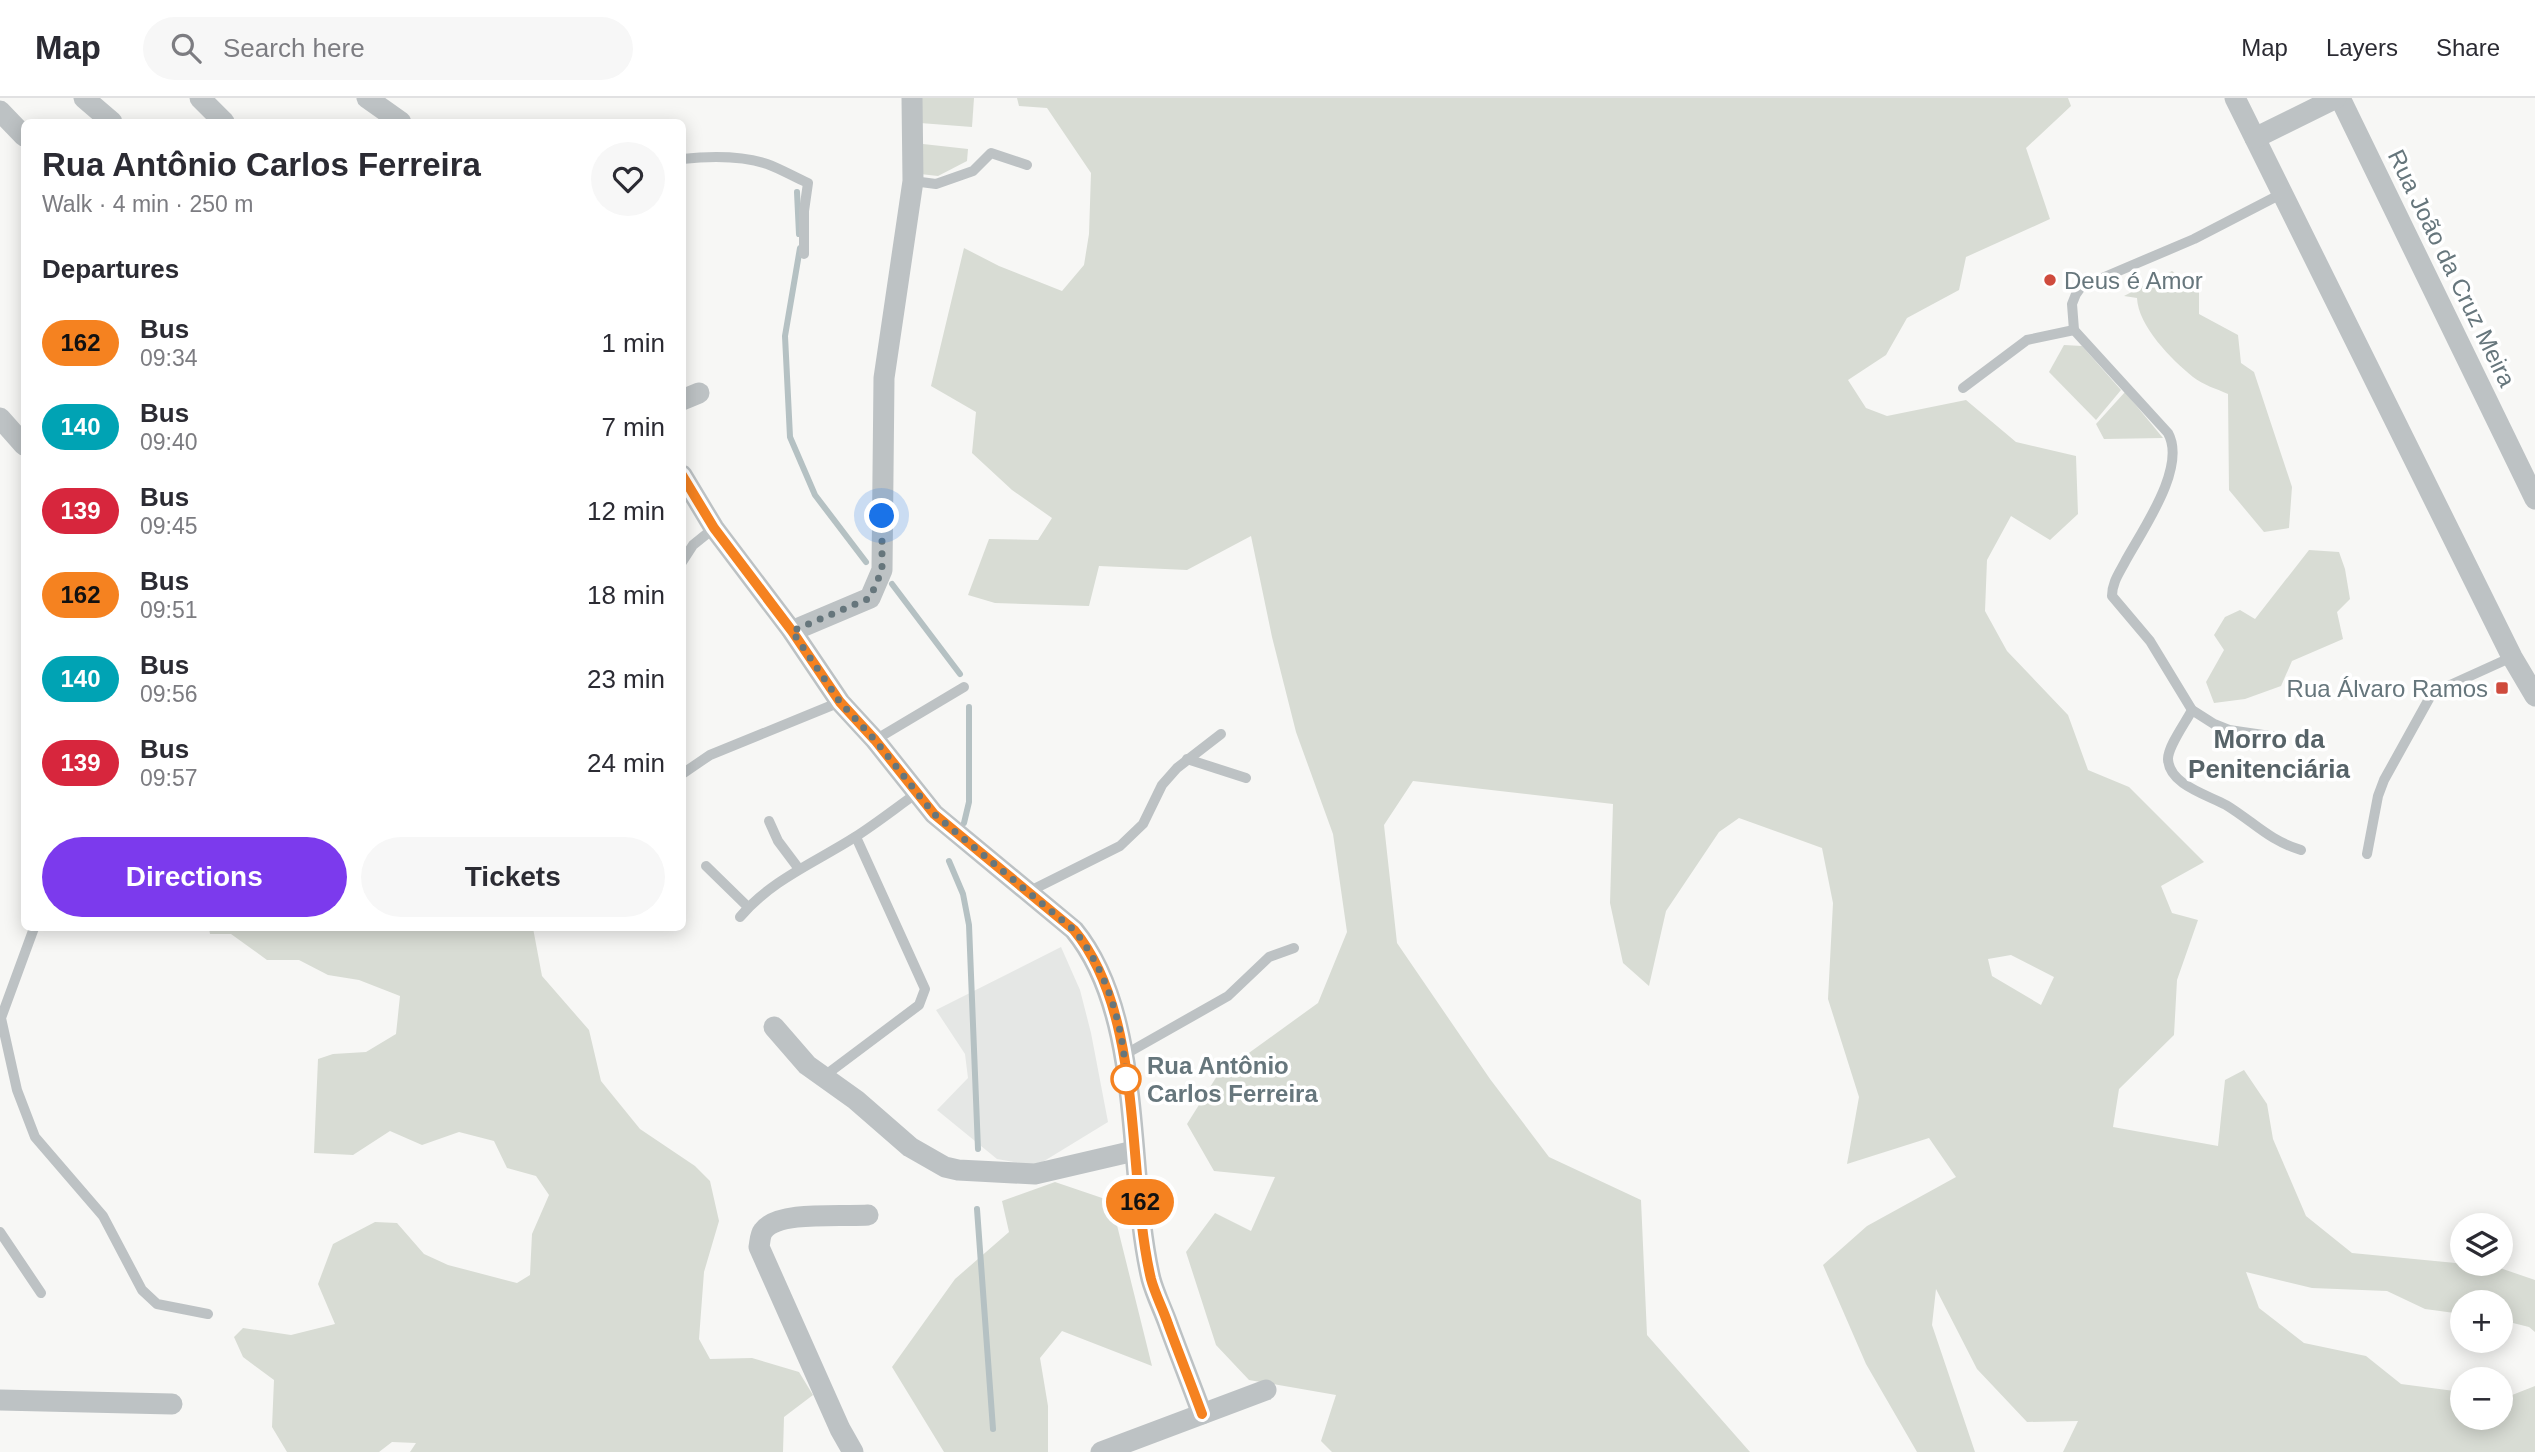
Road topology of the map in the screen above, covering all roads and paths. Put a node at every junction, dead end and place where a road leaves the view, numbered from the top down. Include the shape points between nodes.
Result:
1 (84, 98) edge
2 (200, 98) edge
3 (367, 98) edge
4 (912, 98) edge
5 (2235, 98) edge
6 (2338, 98) edge
7 (0, 111) edge
8 (108, 119) edge
9 (221, 119) edge
10 (397, 119) edge
11 (21, 133) edge
12 (2255, 138) junction
13 (686, 159) edge
14 (1027, 165) dead end
15 (913, 181) junction
16 (2283, 192) junction
17 (804, 254) dead end
18 (2074, 330) junction
19 (1963, 388) dead end
20 (0, 418) edge
21 (21, 442) edge
22 (686, 482) edge
23 (2535, 499) edge
24 (714, 528) junction
25 (686, 556) edge
26 (792, 631) junction
27 (2512, 657) junction
28 (964, 687) dead end
29 (2535, 696) edge
30 (840, 702) junction
31 (2192, 710) junction
32 (1222, 734) dead end
33 (2277, 737) dead end
34 (875, 740) junction
35 (1187, 759) junction
36 (686, 771) edge
37 (1246, 778) dead end
38 (917, 793) junction
39 (769, 821) dead end
40 (856, 837) junction
41 (2301, 850) dead end
42 (2367, 854) dead end
43 (706, 866) dead end
44 (799, 869) junction
45 (1028, 892) junction
46 (748, 907) junction
47 (740, 917) dead end
48 (33, 931) edge
49 (1294, 948) dead end
50 (0, 1019) edge
51 (774, 1027) dead end
52 (1124, 1055) junction
53 (823, 1077) junction
54 (1133, 1151) junction
55 (868, 1215) dead end
56 (0, 1232) edge
57 (41, 1293) dead end
58 (208, 1314) dead end
59 (1266, 1390) dead end
60 (0, 1400) edge
61 (172, 1404) dead end
62 (1202, 1414) junction
63 (853, 1452) edge
64 (1101, 1452) edge

1 - 8 street
2 - 9 street
3 - 10 street
4 - 15 street
5 - 12 street
6 - 12 street
6 - 23 street, Rua João da Cruz Meira
7 - 11 street
12 - 16 street
13 - 17 lane via 749,160 808,183
14 - 15 lane via 991,153 973,171 936,184
15 - 26 street via 884,378 882,570 870,598
16 - 18 lane via 2194,239 2081,287 2072,304
16 - 27 street
18 - 19 lane via 2027,340
18 - 31 lane via 2173,442 2172,467 2116,578 2112,596 2150,641
20 - 21 street
22 - 24 street
24 - 25 lane
24 - 26 street
26 - 30 street
27 - 29 street
27 - 42 lane via 2430,697 2384,780
28 - 34 lane
30 - 34 street
30 - 36 lane via 710,755
31 - 33 lane via 2229,730
31 - 41 lane via 2170,751 2173,773 2261,832
32 - 35 lane
34 - 38 street
35 - 37 lane
35 - 45 lane via 1162,785 1143,824 1120,846
38 - 40 lane
38 - 45 street via 941,821
39 - 44 lane
40 - 44 lane
40 - 53 lane via 925,989 919,1005
43 - 46 lane
44 - 46 lane
45 - 52 street via 1074,930 1089,949 1106,988
46 - 47 lane
48 - 50 lane
49 - 52 lane via 1269,957 1239,989
50 - 58 lane via 17,1090 35,1137 103,1216 142,1290 157,1304
51 - 53 street
52 - 54 street
53 - 54 street via 910,1147 958,1170 1035,1174
54 - 62 street via 1152,1280
55 - 63 street via 774,1221 762,1232 759,1247
56 - 57 lane
59 - 62 street
60 - 61 street
62 - 64 street

